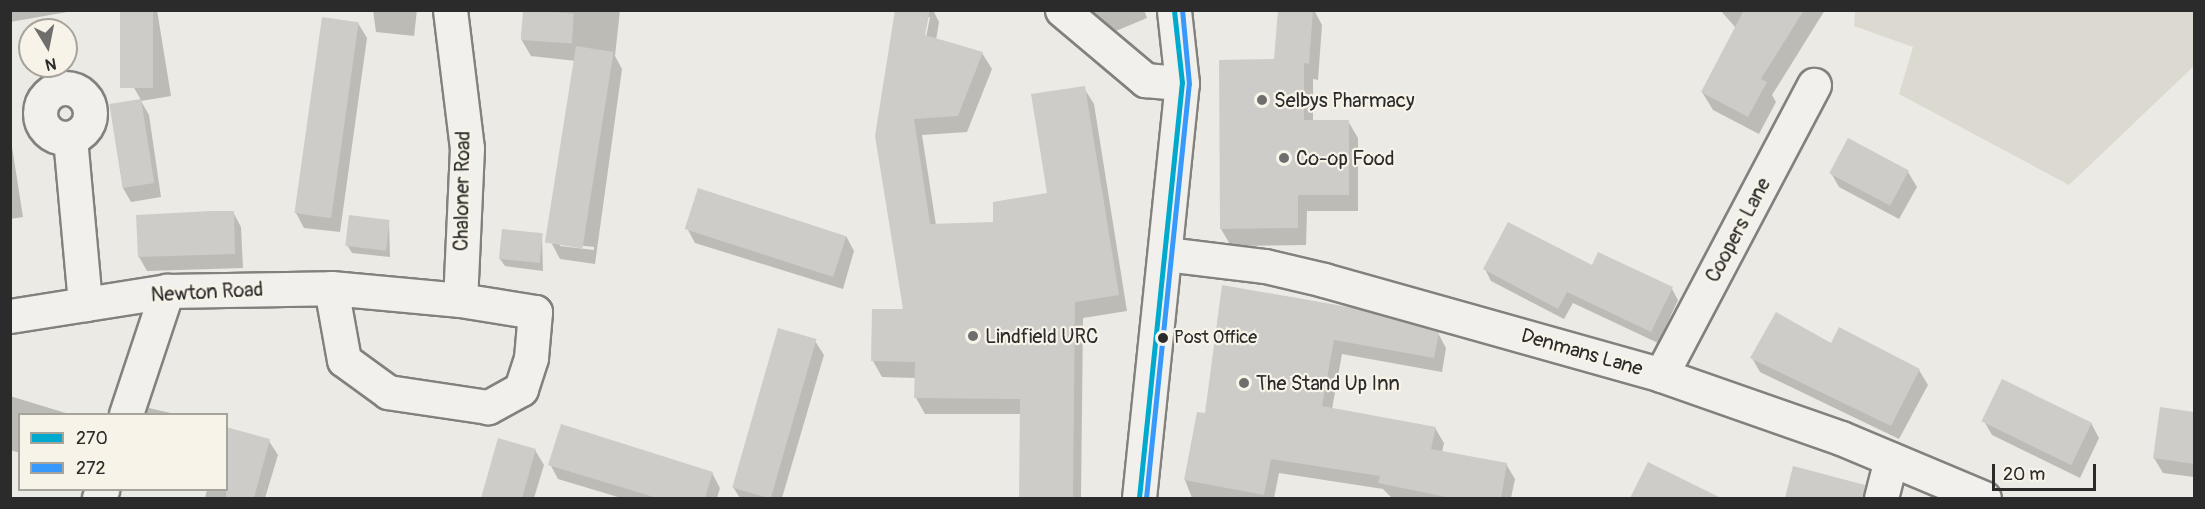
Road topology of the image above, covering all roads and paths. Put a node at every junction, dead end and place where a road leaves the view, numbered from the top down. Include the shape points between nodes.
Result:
1 (450, 10) edge
2 (1062, 10) edge
3 (1174, 10) edge
4 (1182, 83) junction
5 (1814, 85) dead end
6 (70, 138) dead end
7 (1166, 254) junction
8 (331, 288) junction
9 (167, 291) junction
10 (460, 300) junction
11 (84, 304) junction
12 (10, 316) edge
13 (1661, 375) junction
14 (126, 413) edge
15 (1891, 459) junction
16 (1139, 498) edge
17 (1881, 498) edge
18 (1984, 498) edge

1 - 10 street, Chaloner Road via 467,148
2 - 4 street via 1145,80
3 - 4 street
4 - 7 street
5 - 13 street, Coopers Lane
6 - 11 street
7 - 13 street, Denmans Lane via 1285,270
7 - 16 street
8 - 9 street, Newton Road
8 - 10 street
8 - 10 street via 344,360 388,392 488,407 521,389 531,358 535,312
9 - 11 street, Newton Road
9 - 14 street
11 - 12 street, Newton Road
13 - 15 street, Denmans Lane
15 - 17 street
15 - 18 street, Denmans Lane

